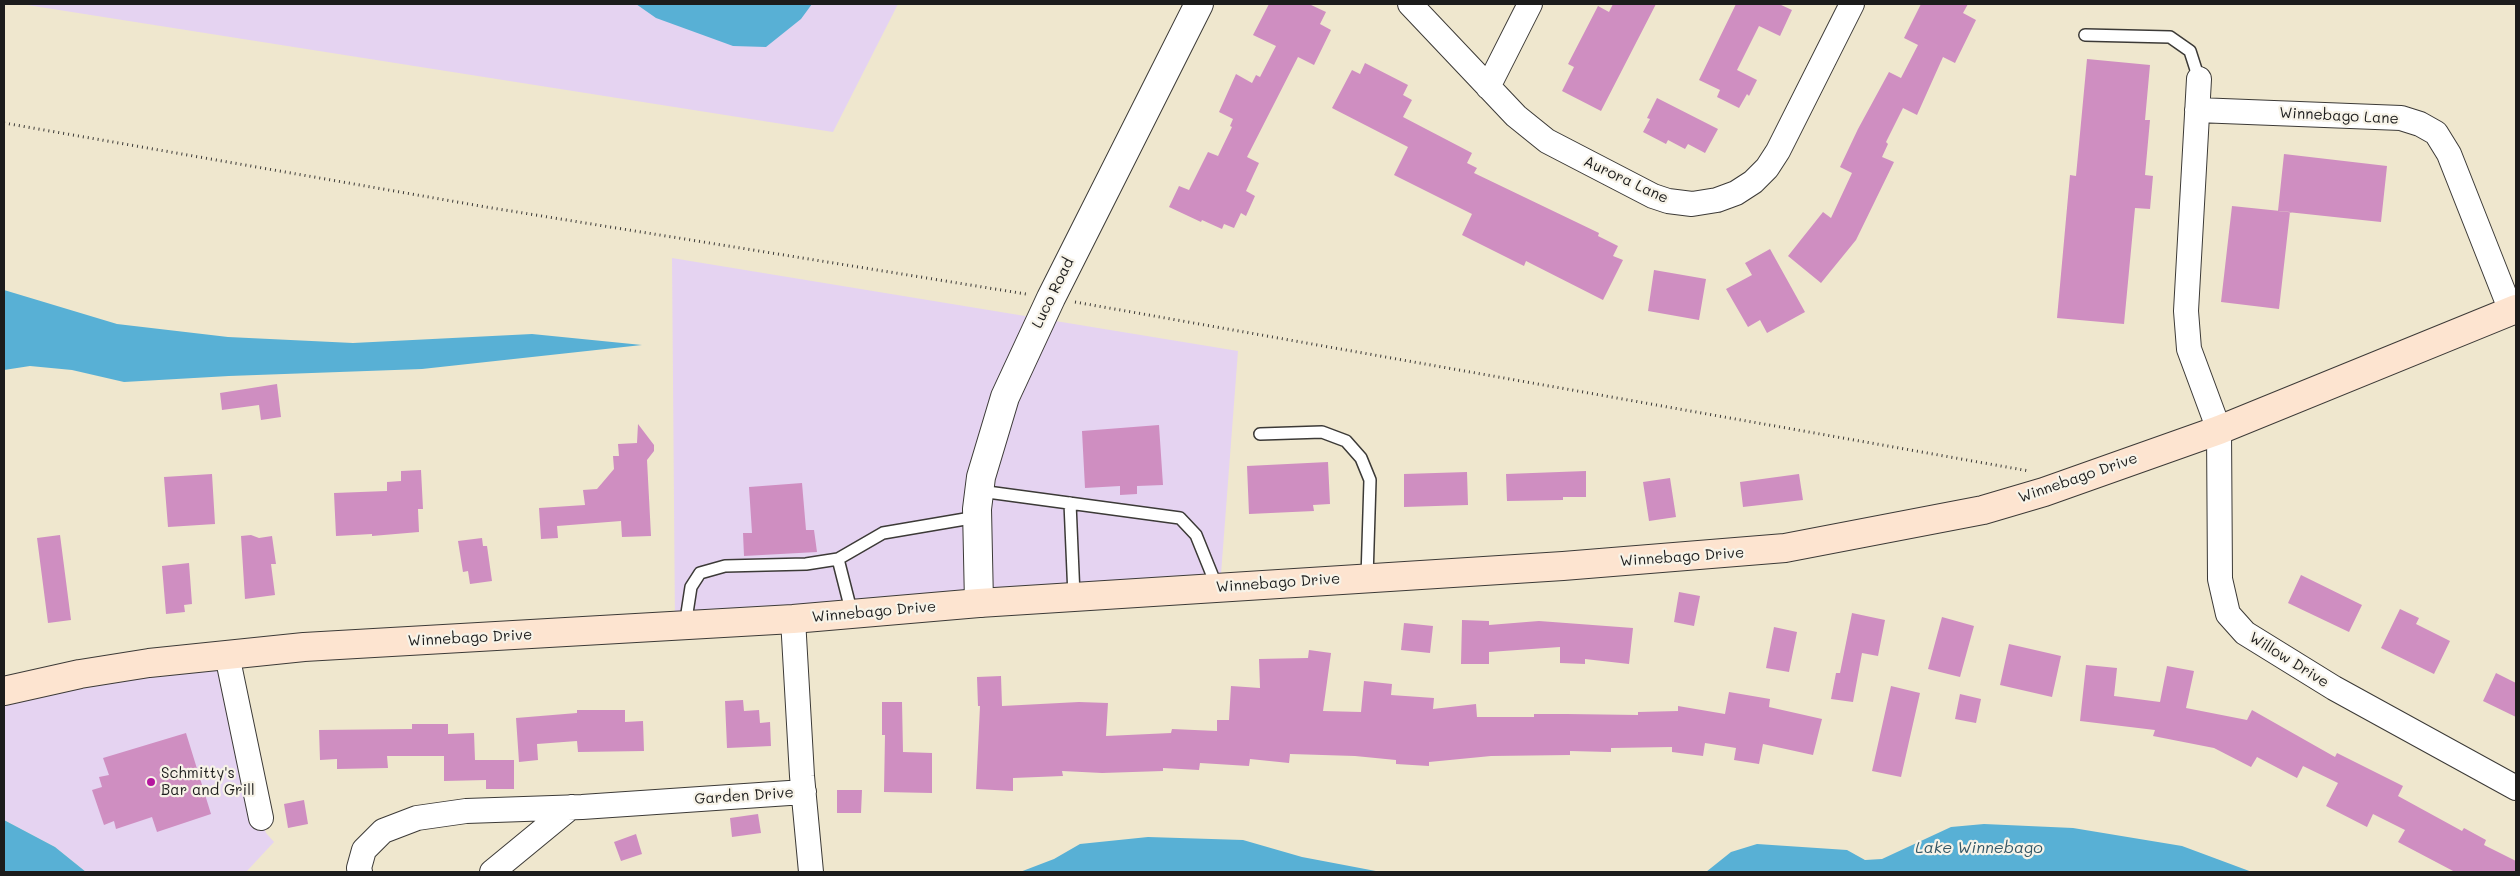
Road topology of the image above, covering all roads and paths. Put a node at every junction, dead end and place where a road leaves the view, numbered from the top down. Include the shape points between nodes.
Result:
1 (1199, 4) edge
2 (1410, 4) edge
3 (1530, 4) edge
4 (1852, 4) edge
5 (2085, 35) dead end
6 (2200, 79) joint
7 (1488, 86) junction
8 (2197, 110) junction
9 (2513, 310) edge
10 (2219, 430) junction
11 (1260, 434) dead end
12 (1070, 503) junction
13 (978, 504) junction
14 (838, 559) junction
15 (1367, 578) junction
16 (1217, 587) junction
17 (1074, 596) junction
18 (979, 603) junction
19 (852, 614) junction
20 (793, 619) junction
21 (685, 626) junction
22 (227, 656) junction
23 (4, 691) edge
24 (2516, 788) edge
25 (804, 792) junction
26 (571, 807) junction
27 (261, 818) dead end
28 (360, 872) edge
29 (492, 872) edge
30 (811, 872) edge

1 - 13 street, Luco Road via 1026,349 996,422
2 - 7 street, Aurora Lane
3 - 7 street
4 - 7 street, Aurora Lane via 1767,168 1745,188 1708,203 1682,203 1658,198 1559,148 1531,129
5 - 6 lane via 2170,37 2190,52
6 - 8 street
8 - 9 street, Winnebago Lane via 2401,118 2436,133 2449,154
8 - 10 street via 2186,311 2189,349
9 - 10 main road, Winnebago Drive
10 - 15 main road, Winnebago Drive via 1983,510 1840,539 1718,555
10 - 24 street, Willow Drive via 2220,579 2228,614 2245,633 2334,688
11 - 15 lane via 1322,432 1346,440 1361,458 1370,480
12 - 13 lane
12 - 16 lane via 1180,518 1196,535
12 - 17 lane
13 - 14 lane via 883,533
13 - 18 street, Luco Road
14 - 19 lane
14 - 21 lane via 806,564 725,566 700,573 691,588
15 - 16 main road, Winnebago Drive
16 - 17 main road, Winnebago Drive
17 - 18 main road, Winnebago Drive
18 - 19 main road, Winnebago Drive
19 - 20 main road, Winnebago Drive
20 - 21 main road, Winnebago Drive
20 - 25 street, Garden Drive
21 - 22 main road, Winnebago Drive via 304,647
22 - 23 main road, Winnebago Drive via 149,663
22 - 27 street
25 - 26 street, Garden Drive
25 - 30 street
26 - 28 street, Garden Drive via 417,818 383,831 364,850
26 - 29 street

